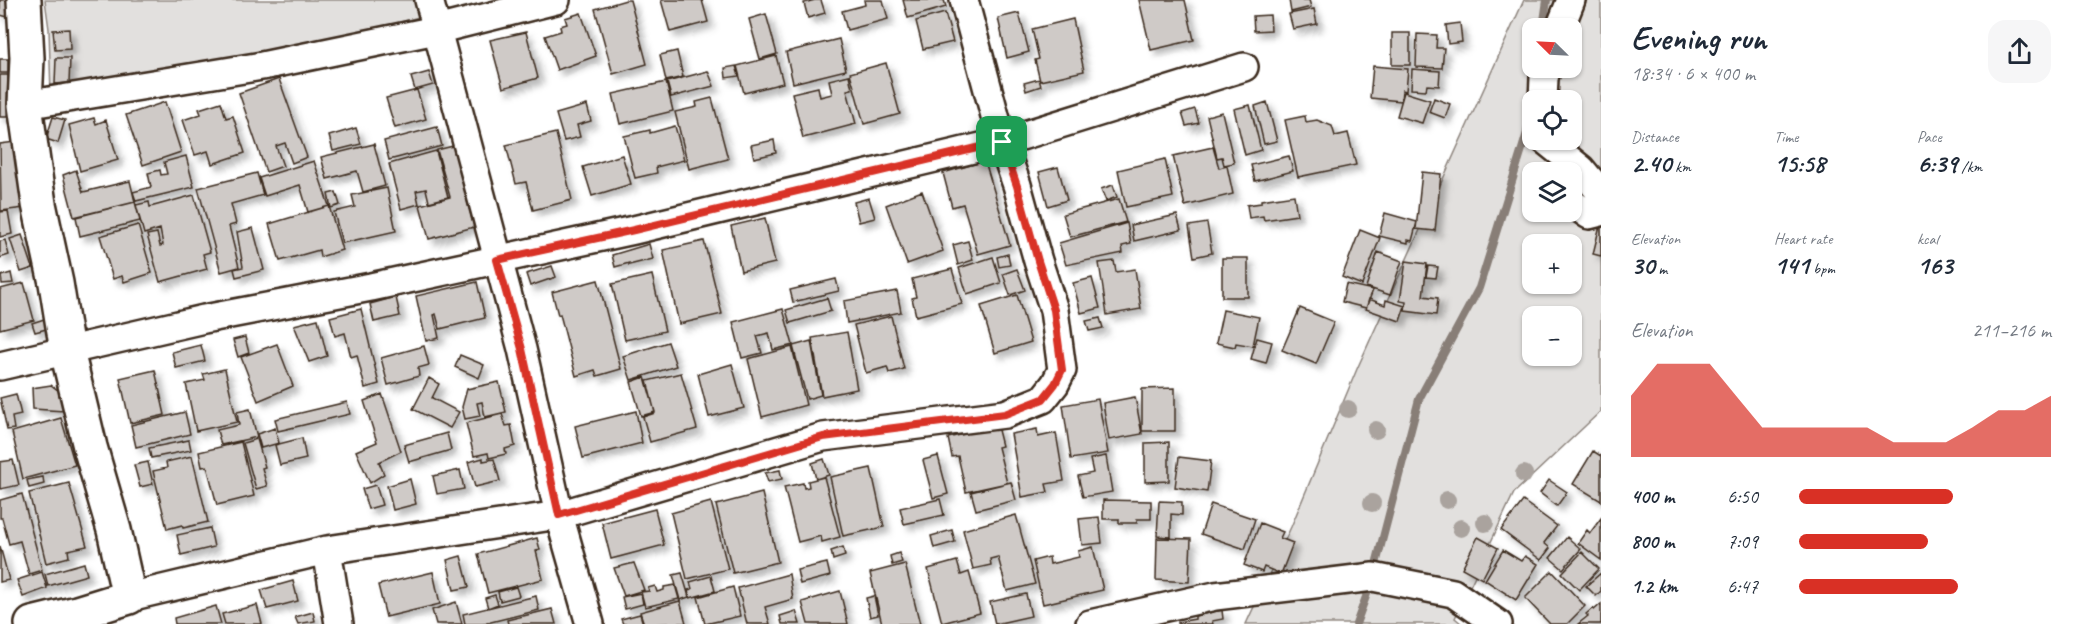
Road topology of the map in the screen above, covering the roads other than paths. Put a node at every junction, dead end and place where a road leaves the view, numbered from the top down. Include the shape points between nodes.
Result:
1 (24, 0) edge
2 (429, 0) edge
3 (555, 0) edge
4 (964, 0) edge
5 (1571, 0) edge
6 (1564, 18) edge
7 (436, 30) junction
8 (1244, 67) dead end
9 (25, 105) junction
10 (1002, 142) junction
11 (1557, 150) edge
12 (1601, 193) edge
13 (1582, 210) edge
14 (1601, 212) edge
15 (497, 260) junction
16 (67, 351) junction
17 (0, 366) edge
18 (559, 515) junction
19 (327, 550) junction
20 (129, 597) junction
21 (78, 619) edge
22 (32, 624) edge
23 (339, 624) edge
24 (590, 624) edge
25 (1090, 624) edge
26 (1498, 624) edge

1 - 9 street
2 - 7 street
3 - 7 street
4 - 10 street
5 - 6 street
7 - 9 street via 262,66
7 - 15 street
8 - 10 street
9 - 16 street
10 - 15 street
10 - 18 street via 1054,310 1062,370 1043,399 1005,414 823,437
11 - 12 street via 1581,169
13 - 14 street via 1589,215
15 - 16 street
15 - 18 street via 522,349
16 - 17 street
16 - 20 street
18 - 19 street
18 - 24 street
19 - 20 street
19 - 23 street
20 - 21 street
21 - 22 street
25 - 26 street via 1215,596 1373,577 1454,593

